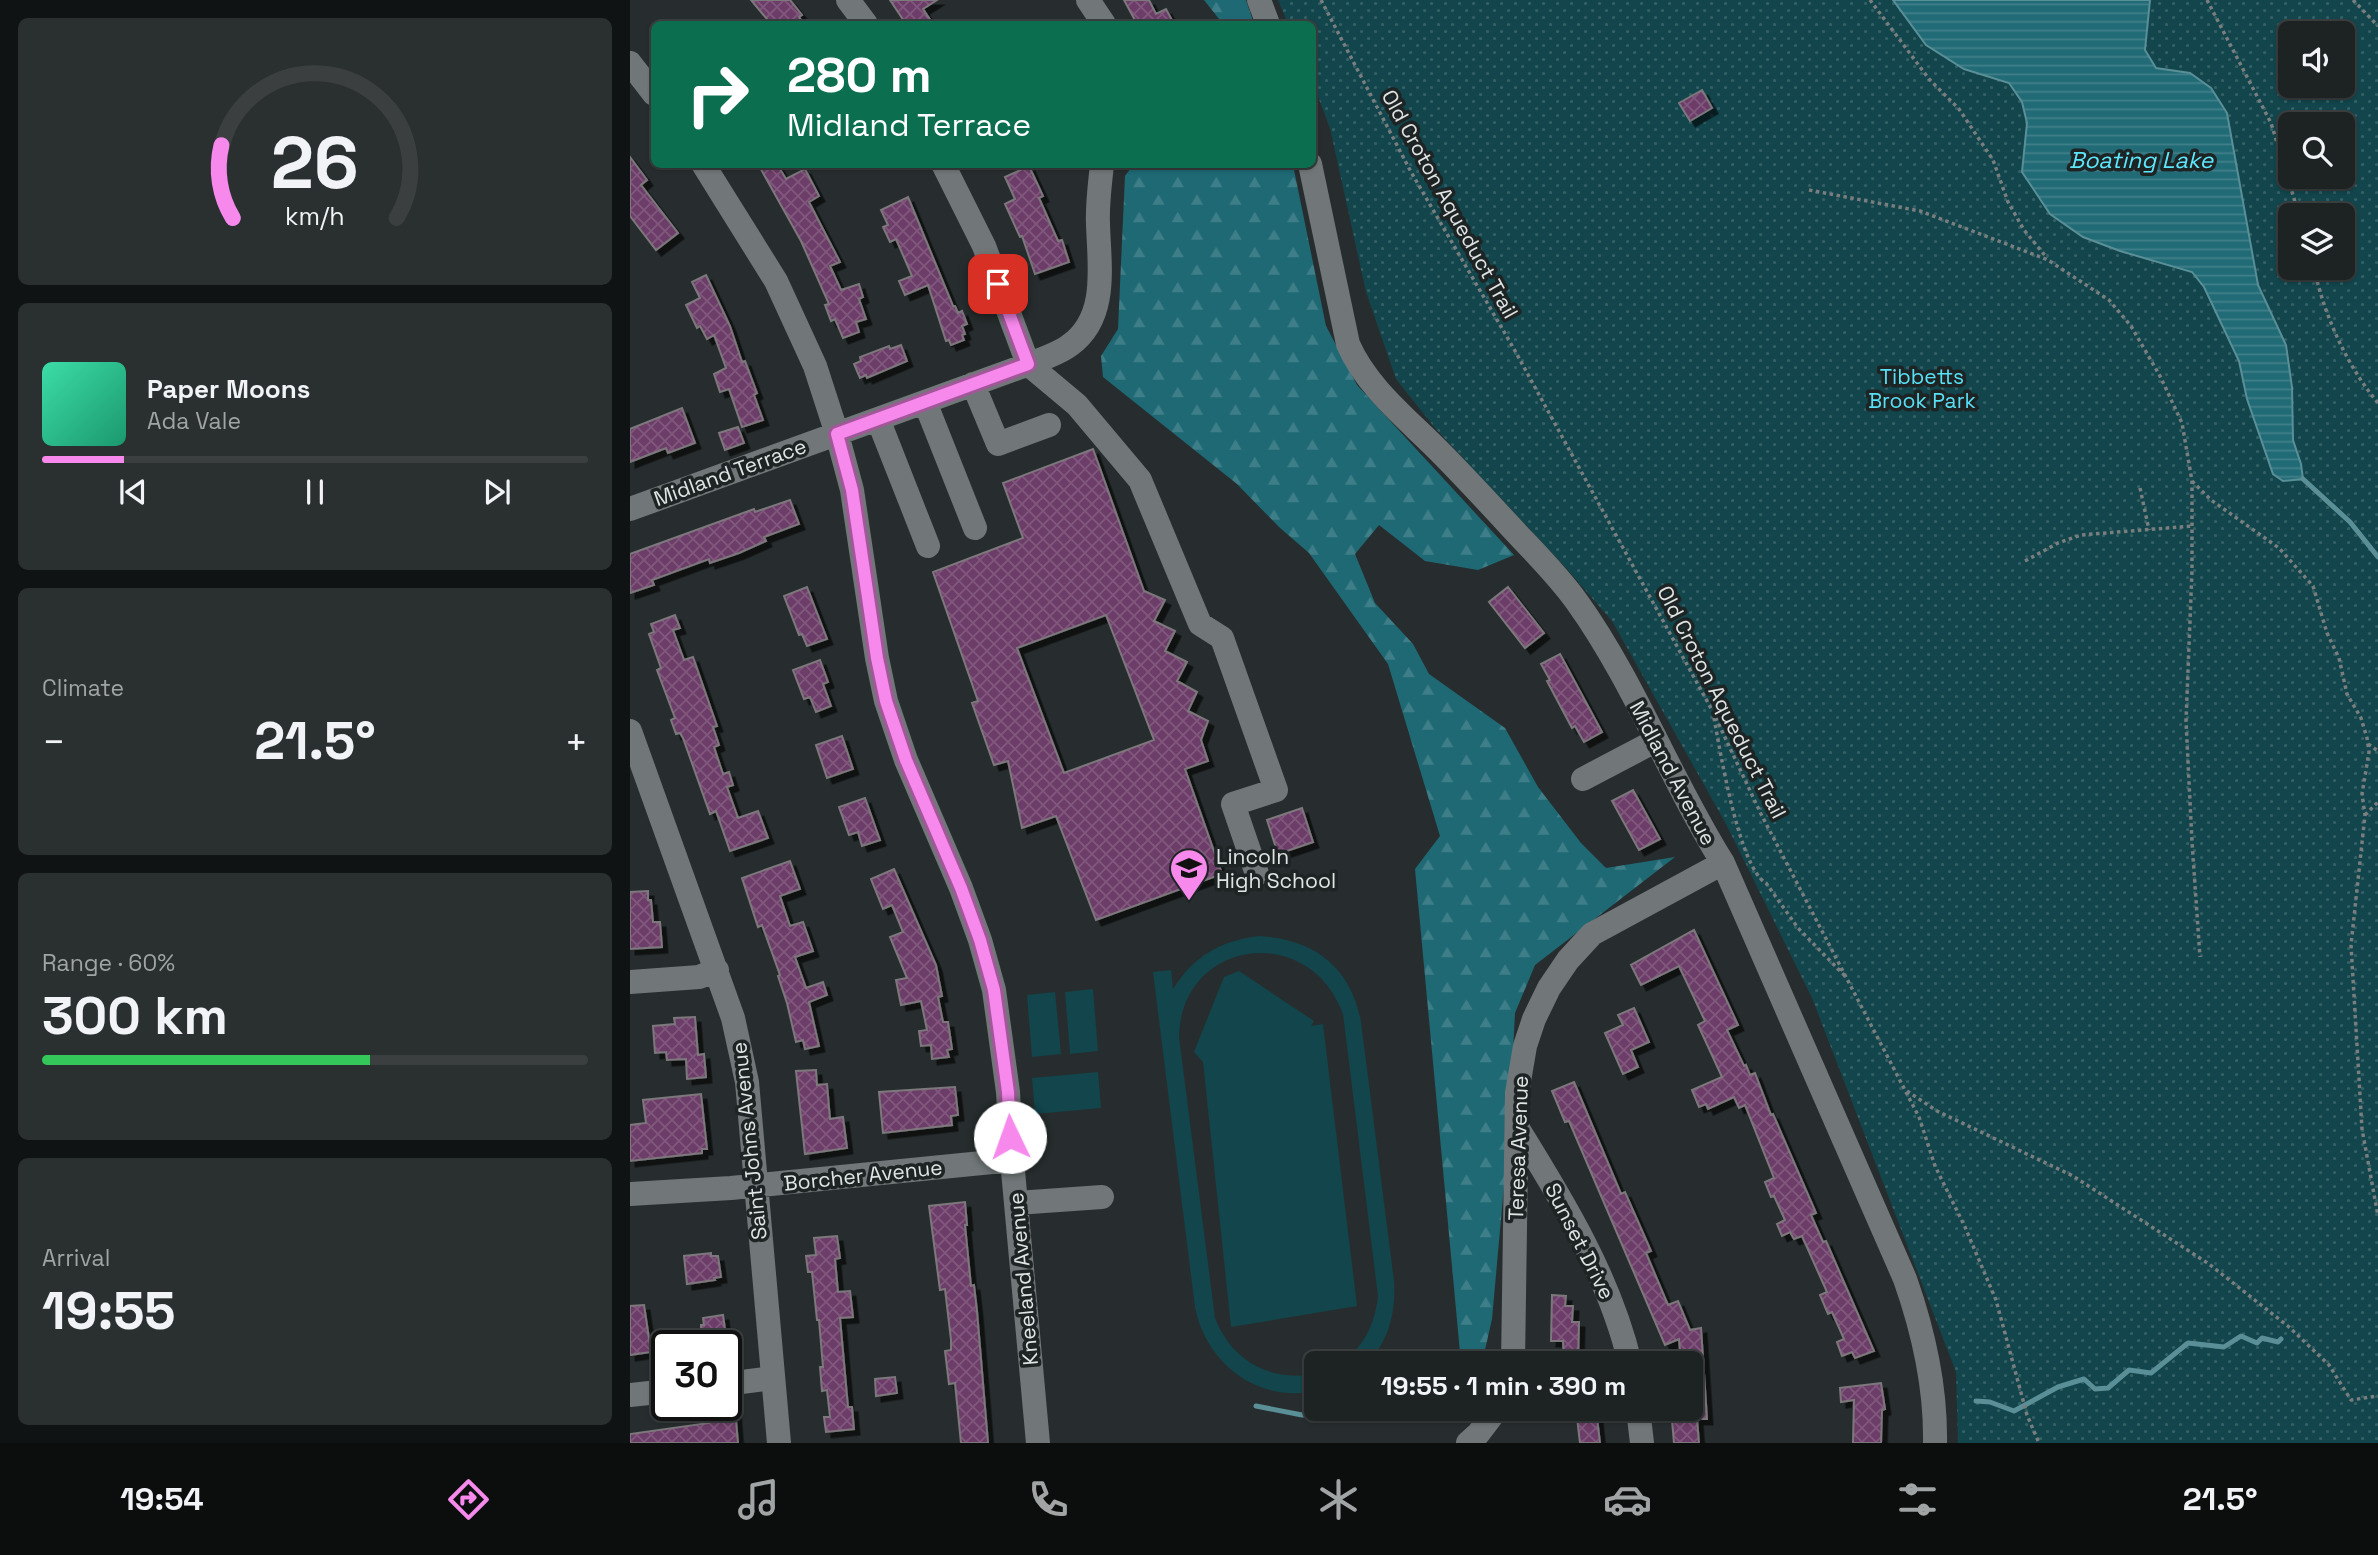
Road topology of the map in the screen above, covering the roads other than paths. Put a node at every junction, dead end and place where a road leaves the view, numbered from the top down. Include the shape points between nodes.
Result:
1 (848, 0) edge
2 (1088, 0) edge
3 (1259, 0) edge
4 (864, 21) edge
5 (1102, 21) edge
6 (1267, 21) edge
7 (630, 62) edge
8 (651, 90) edge
9 (706, 168) edge
10 (945, 168) edge
11 (1102, 168) edge
12 (1311, 168) edge
13 (1028, 364) junction
14 (973, 384) junction
15 (925, 402) junction
16 (878, 419) junction
17 (1049, 425) dead end
18 (837, 434) junction
19 (630, 509) edge
20 (975, 528) dead end
21 (928, 546) dead end
22 (630, 731) edge
23 (1655, 741) junction
24 (638, 777) edge
25 (1583, 779) dead end
26 (1723, 863) junction
27 (1257, 874) dead end
28 (717, 970) junction
29 (630, 982) edge
30 (1517, 1126) junction
31 (1012, 1160) junction
32 (755, 1186) junction
33 (630, 1194) edge
34 (1102, 1196) dead end
35 (1016, 1203) junction
36 (1513, 1351) edge
37 (1626, 1351) edge
38 (773, 1378) junction
39 (742, 1382) edge
40 (651, 1393) edge
41 (630, 1395) edge
42 (1488, 1421) edge
43 (1639, 1421) edge
44 (779, 1443) edge
45 (1038, 1443) edge
46 (1468, 1443) edge
47 (1642, 1443) edge
48 (1935, 1443) edge

1 - 4 street
2 - 5 street
3 - 6 street
7 - 8 street
9 - 18 street, Kneeland Avenue via 776,281 815,366
10 - 13 street via 984,246
11 - 13 street, Midland Terrace via 1097,222 1102,271 1096,309 1070,345
12 - 23 street, Midland Avenue via 1354,356 1395,407 1578,603
13 - 14 street, Midland Terrace
13 - 27 street via 1077,405 1140,480 1200,624 1222,638 1276,790 1233,804
14 - 15 street, Midland Terrace
14 - 17 street via 998,444
15 - 16 street, Midland Terrace
15 - 20 street
16 - 18 street, Midland Terrace
16 - 21 street
18 - 19 street, Midland Terrace
18 - 31 street, Kneeland Avenue via 852,490 886,701 961,888 994,990
22 - 24 street, Saint Johns Avenue
23 - 25 street
23 - 26 street, Midland Avenue
24 - 28 street, Saint Johns Avenue
26 - 30 street, Teresa Avenue via 1592,934 1568,960 1542,1000 1525,1046
26 - 48 street, Midland Avenue via 1919,1317 1933,1392
28 - 29 street via 699,977
28 - 32 street, Saint Johns Avenue via 745,1065
30 - 36 street, Teresa Avenue
30 - 37 street, Sunset Drive via 1559,1194 1611,1299
31 - 32 street, Borcher Avenue
31 - 35 street, Kneeland Avenue
32 - 33 street, Borcher Avenue
32 - 38 street, Saint Johns Avenue
34 - 35 street
35 - 45 street, Kneeland Avenue
38 - 39 street
38 - 44 street, Saint Johns Avenue
40 - 41 street
42 - 46 street
43 - 47 street

